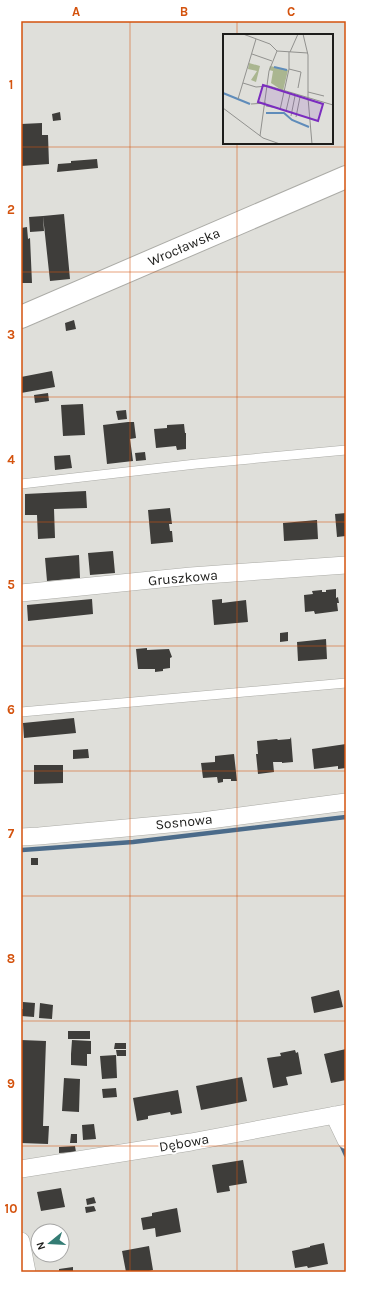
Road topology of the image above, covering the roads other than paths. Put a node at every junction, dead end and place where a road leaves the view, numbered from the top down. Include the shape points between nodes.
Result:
1 (346, 177) edge
2 (21, 317) edge
3 (346, 450) edge
4 (21, 484) edge
5 (346, 565) edge
6 (21, 593) edge
7 (346, 683) edge
8 (21, 712) edge
9 (346, 802) edge
10 (21, 836) edge
11 (340, 1114) edge
12 (346, 1140) edge
13 (21, 1170) edge
14 (21, 1241) edge
15 (26, 1272) edge

1 - 2 street, Wrocławska
3 - 4 lane
5 - 6 street, Gruszkowa via 191,576
7 - 8 lane
9 - 10 street, Sosnowa via 202,821
11 - 12 street
11 - 13 street, Dębowa
14 - 15 street

